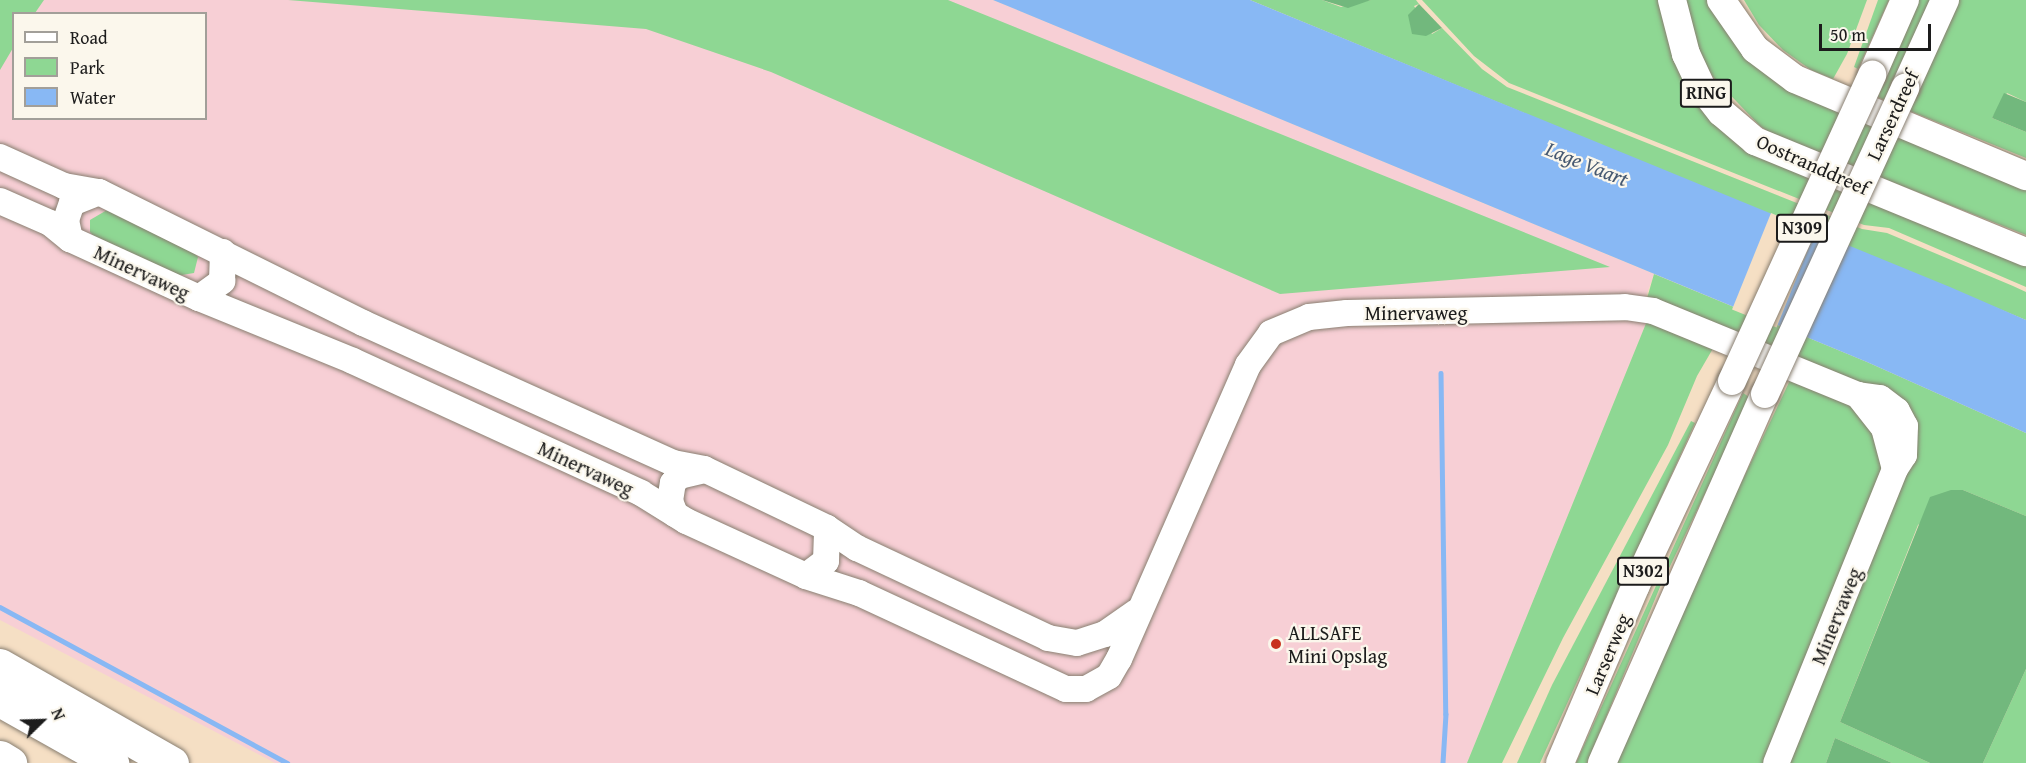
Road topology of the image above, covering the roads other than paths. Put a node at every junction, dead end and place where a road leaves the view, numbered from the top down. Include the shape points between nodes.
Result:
1 (1672, 0) edge
2 (1721, 0) edge
3 (1905, 0) edge
4 (1945, 0) edge
5 (0, 157) edge
6 (2026, 176) edge
7 (99, 192) junction
8 (0, 201) edge
9 (70, 239) junction
10 (223, 252) junction
11 (2026, 252) edge
12 (199, 298) junction
13 (1732, 381) joint
14 (1765, 394) joint
15 (704, 470) junction
16 (675, 514) junction
17 (827, 528) junction
18 (806, 576) junction
19 (1136, 612) junction
20 (0, 665) edge
21 (0, 700) edge
22 (0, 758) edge
23 (10, 763) edge
24 (112, 763) edge
25 (172, 763) edge
26 (1560, 763) edge
27 (1602, 763) edge
28 (1776, 763) edge

1 - 11 main road, Oostranddreef / RING via 1686,54 1702,88 1721,112 1755,141
2 - 6 main road via 1755,49 1795,79
3 - 13 main road, Larserdreef / N309, bridge
4 - 14 main road, Larserdreef / N309, bridge
5 - 7 street, Minervaweg via 64,186
7 - 9 street via 72,202 66,220
7 - 10 street, Minervaweg
8 - 9 street, Minervaweg via 50,223
9 - 12 street, Minervaweg
10 - 12 street via 222,281
10 - 15 street, Minervaweg via 363,323 641,449 673,463
12 - 16 street, Minervaweg via 352,361 641,494
13 - 26 main road, Larserweg / N302 via 1635,587
14 - 27 main road, Larserweg / N302
15 - 16 street via 679,476 673,483 670,501
15 - 17 street, Minervaweg
16 - 18 street, Minervaweg
17 - 18 street via 826,561
17 - 19 street, Minervaweg via 857,548 1048,638 1077,643 1105,634
18 - 19 street, Minervaweg via 859,593 1066,689 1086,689 1109,675
19 - 28 street, Minervaweg via 1248,364 1271,333 1309,317 1347,313 1653,311 1858,395 1884,428 1895,469
20 - 25 highway
21 - 24 highway
22 - 23 highway

